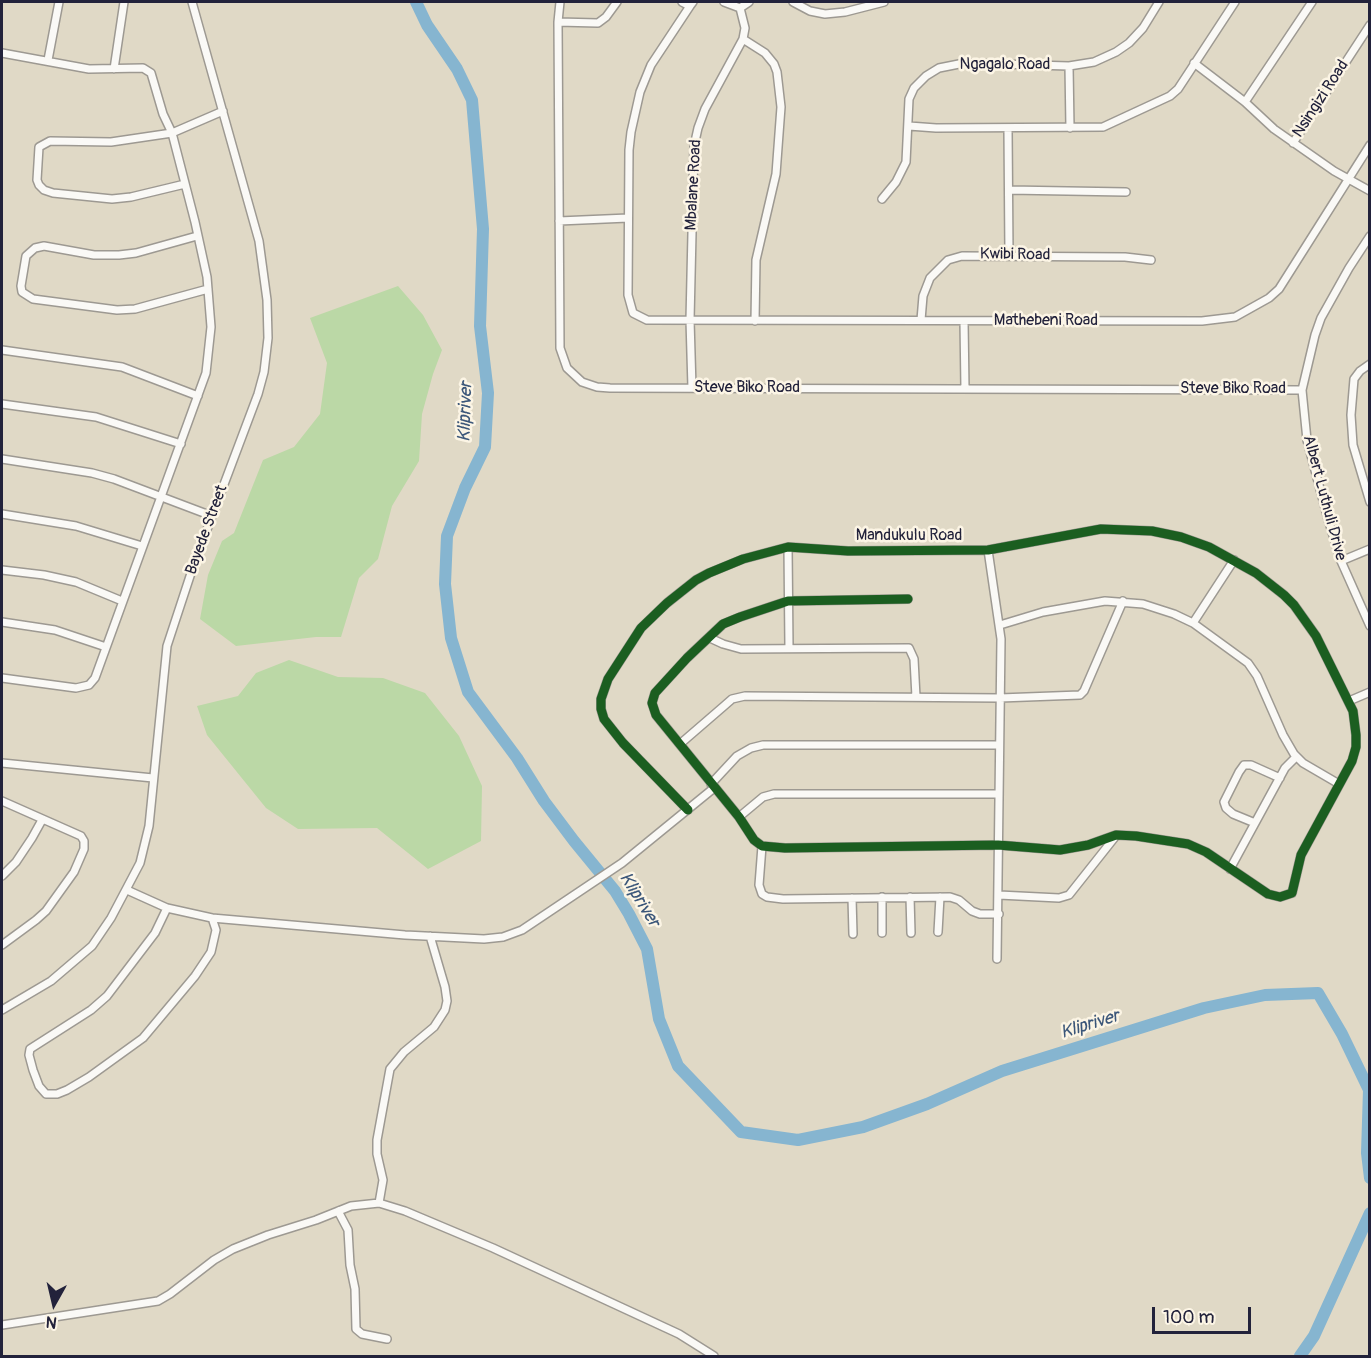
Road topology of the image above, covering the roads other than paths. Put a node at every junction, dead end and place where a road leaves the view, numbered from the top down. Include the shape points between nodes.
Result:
1 (59, 2) edge
2 (124, 2) edge
3 (192, 2) edge
4 (560, 2) edge
5 (617, 2) edge
6 (682, 2) edge
7 (724, 2) edge
8 (749, 2) edge
9 (793, 2) edge
10 (884, 2) edge
11 (1159, 2) edge
12 (1235, 2) edge
13 (1312, 2) edge
14 (691, 4) edge
15 (740, 8) junction
16 (558, 22) junction
17 (1370, 25) edge
18 (743, 39) junction
19 (2, 53) edge
20 (48, 60) junction
21 (1194, 63) junction
22 (1069, 66) junction
23 (114, 69) junction
24 (1245, 102) junction
25 (222, 108) junction
26 (909, 126) junction
27 (1070, 128) junction
28 (1008, 129) junction
29 (172, 133) junction
30 (1293, 143) junction
31 (1370, 146) edge
32 (1348, 179) junction
33 (185, 184) junction
34 (1009, 190) junction
35 (1370, 190) edge
36 (1126, 192) dead end
37 (882, 199) dead end
38 (628, 218) junction
39 (559, 221) junction
40 (197, 236) junction
41 (1370, 236) edge
42 (1009, 255) junction
43 (1151, 260) dead end
44 (208, 289) junction
45 (690, 320) junction
46 (921, 320) junction
47 (755, 321) junction
48 (964, 321) junction
49 (2, 350) edge
50 (1370, 364) edge
51 (692, 388) junction
52 (965, 389) junction
53 (1302, 390) junction
54 (198, 396) junction
55 (2, 404) edge
56 (181, 444) junction
57 (2, 459) edge
58 (162, 496) junction
59 (1370, 502) edge
60 (2, 514) edge
61 (212, 516) junction
62 (142, 546) junction
63 (788, 547) junction
64 (1370, 549) edge
65 (987, 550) junction
66 (1234, 560) junction
67 (1341, 561) junction
68 (2, 570) edge
69 (908, 599) dead end
70 (123, 601) junction
71 (788, 601) junction
72 (1124, 601) junction
73 (2, 622) edge
74 (1369, 622) edge
75 (1193, 623) junction
76 (1000, 625) junction
77 (710, 638) junction
78 (106, 647) junction
79 (789, 648) junction
80 (2, 678) edge
81 (1370, 692) edge
82 (916, 697) junction
83 (1000, 698) junction
84 (1348, 701) junction
85 (680, 744) junction
86 (999, 745) junction
87 (1296, 757) junction
88 (2, 763) edge
89 (1280, 777) junction
90 (153, 778) junction
91 (1339, 784) junction
92 (712, 786) junction
93 (999, 794) junction
94 (2, 801) edge
95 (688, 810) junction
96 (739, 817) junction
97 (42, 820) junction
98 (1255, 824) junction
99 (1116, 835) junction
100 (998, 845) junction
101 (762, 846) junction
102 (1230, 869) junction
103 (2, 876) edge
104 (127, 890) junction
105 (999, 896) junction
106 (882, 897) junction
107 (910, 897) junction
108 (940, 897) junction
109 (852, 898) junction
110 (166, 908) junction
111 (999, 914) junction
112 (212, 918) junction
113 (938, 932) dead end
114 (882, 933) dead end
115 (911, 933) dead end
116 (853, 934) dead end
117 (430, 936) junction
118 (2, 945) edge
119 (997, 959) dead end
120 (2, 1010) edge
121 (380, 1203) junction
122 (338, 1211) junction
123 (2, 1325) edge
124 (387, 1339) dead end
125 (714, 1356) edge

1 - 20 street
2 - 23 street
3 - 25 street, Bayede Street
4 - 16 street, Steve Biko Road
5 - 16 street via 598,23
6 - 14 street
7 - 15 street
8 - 15 street
9 - 10 street via 825,14
11 - 22 street, Ngagalo Road via 1126,46 1094,62
12 - 21 street
13 - 24 street
14 - 38 street via 651,65 640,92 628,150
15 - 18 street via 745,28
16 - 39 street, Steve Biko Road
17 - 30 street, Nsingizi Road
18 - 45 street, Mbalane Road via 705,109 694,146
18 - 47 street via 774,64 781,107 777,174 756,260
19 - 20 street
20 - 23 street via 90,69
21 - 24 street
21 - 27 street via 1170,96 1103,128
22 - 26 street, Ngagalo Road via 968,63 939,69 912,91
22 - 27 street
23 - 29 street via 143,68 151,73
24 - 30 street
25 - 29 street
25 - 61 street, Bayede Street via 259,241 267,289 268,338 258,394
26 - 28 street
26 - 37 street, Ngagalo Road via 906,162
27 - 28 street
28 - 34 street
29 - 33 street
29 - 33 street via 111,142 44,143 38,153 38,180 44,190 53,193 112,199
30 - 32 street
31 - 32 street, Mathebeni Road
32 - 35 street
32 - 48 street, Mathebeni Road via 1279,289 1235,317 1202,321
33 - 40 street
34 - 36 street
34 - 42 street
38 - 39 street
38 - 45 street, Mathebeni Road via 631,309 647,320
39 - 51 street, Steve Biko Road via 560,348 570,372 582,382 602,388
40 - 44 street
40 - 44 street via 119,255 35,248 26,256 22,292 33,299 117,310 135,309
41 - 53 street, Albert Luthuli Drive via 1321,318
42 - 43 street, Kwibi Road
42 - 46 street, Kwibi Road via 967,255 948,260 927,282
44 - 54 street via 210,349
45 - 47 street, Mathebeni Road
45 - 51 street, Mbalane Road
46 - 47 street, Mathebeni Road
46 - 48 street, Mathebeni Road
48 - 52 street
49 - 54 street via 122,368
50 - 59 street via 1354,379 1351,415 1353,445
51 - 52 street, Steve Biko Road
52 - 53 street, Steve Biko Road
53 - 67 street, Albert Luthuli Drive via 1307,440
54 - 56 street
55 - 56 street via 96,417
56 - 58 street
57 - 58 street via 92,473
58 - 61 street
58 - 62 street
60 - 62 street via 76,526
61 - 90 street, Bayede Street via 167,646
62 - 70 street
63 - 65 street, Mandukulu Road via 848,551
63 - 71 street
63 - 95 street, Mandukulu Road via 760,553 709,573 682,590 641,628 604,689 604,719
64 - 67 street
65 - 66 street, Mandukulu Road via 1094,530 1128,529 1181,537
65 - 76 street
66 - 75 street
66 - 84 street, Mandukulu Road via 1294,605 1316,636
67 - 74 street, Albert Luthuli Drive
68 - 70 street via 76,582
69 - 71 street
70 - 78 street
71 - 77 street via 723,624
71 - 79 street
72 - 75 street via 1155,606
72 - 76 street via 1072,606
72 - 83 street via 1082,694
73 - 78 street via 55,630
75 - 87 street via 1251,666
76 - 83 street
77 - 79 street via 741,649
77 - 85 street via 660,687 652,700 656,715
78 - 80 street via 95,678 83,687
79 - 82 street via 909,648 914,659
81 - 84 street
82 - 83 street
82 - 85 street via 738,697
83 - 86 street
84 - 91 street, Mandukulu Road via 1356,720 1356,747
85 - 92 street
86 - 92 street via 759,746 737,756
86 - 93 street
87 - 89 street
87 - 91 street
88 - 90 street
89 - 98 street
89 - 98 street via 1246,764 1239,772 1224,802 1233,814
90 - 104 street, Bayede Street via 144,848
91 - 102 street, Mandukulu Road via 1301,855 1292,893 1280,897 1268,894
92 - 95 street
92 - 96 street
93 - 96 street via 774,794 763,797
93 - 100 street
94 - 97 street
95 - 117 street via 622,863 522,930 484,939
96 - 101 street
97 - 103 street via 16,862
97 - 118 street via 81,836 84,841 80,859 46,911
98 - 102 street
99 - 100 street via 1070,849
99 - 102 street via 1188,844
99 - 105 street via 1069,895
100 - 101 street
100 - 105 street
101 - 109 street via 759,885 764,896
104 - 110 street
104 - 120 street, Bayede Street via 81,957 51,981
105 - 111 street
106 - 107 street
106 - 109 street
106 - 114 street
107 - 108 street
107 - 115 street
108 - 111 street via 956,898 975,913
108 - 113 street
109 - 116 street
110 - 112 street
110 - 112 street via 155,933 107,996 30,1049 28,1055 39,1086 46,1094 67,1090 143,1038 211,952 216,930
111 - 119 street
112 - 117 street
117 - 121 street via 447,1001 434,1028 390,1069 377,1140 383,1179
121 - 122 street
121 - 125 street via 493,1248 679,1334
122 - 123 street via 234,1249 158,1301
122 - 124 street via 348,1230 356,1329 362,1335

